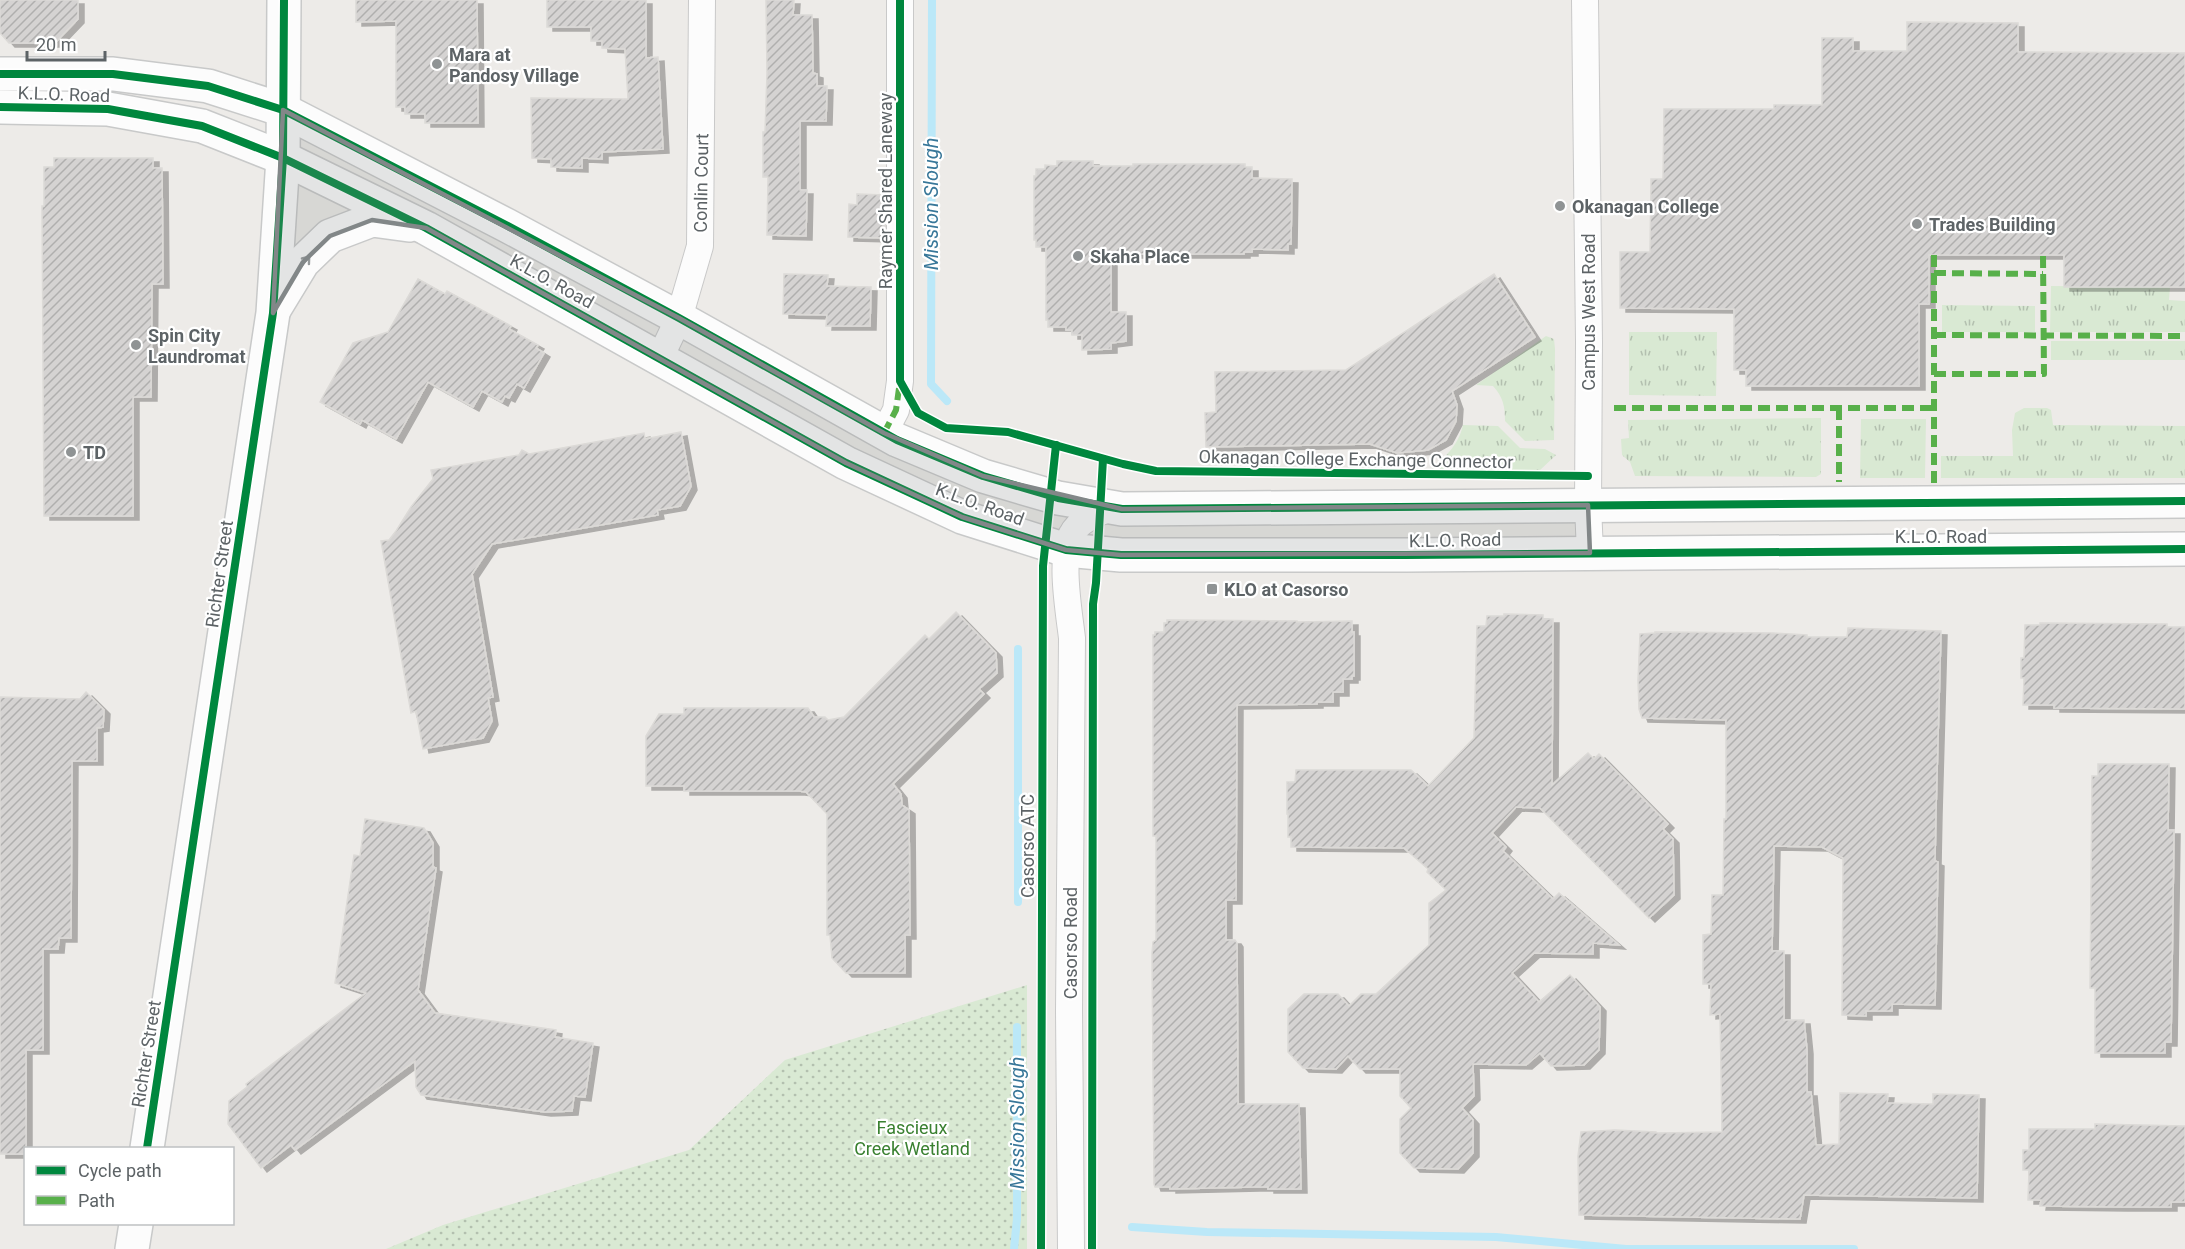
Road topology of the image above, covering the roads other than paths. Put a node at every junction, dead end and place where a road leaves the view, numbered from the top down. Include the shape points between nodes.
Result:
1 (284, 0) edge
2 (702, 0) edge
3 (900, 0) edge
4 (1585, 0) edge
5 (0, 74) edge
6 (0, 107) edge
7 (283, 110) junction
8 (283, 158) junction
9 (426, 228) junction
10 (273, 313) junction
11 (679, 318) junction
12 (660, 358) junction
13 (884, 433) junction
14 (2185, 501) edge
15 (1588, 505) junction
16 (1110, 508) junction
17 (2185, 549) edge
18 (1082, 552) junction
19 (1590, 553) junction
20 (147, 1147) edge
21 (136, 1225) edge
22 (132, 1249) edge
23 (1071, 1249) edge

1 - 7 main road, Richter Street
2 - 11 street, Conlin Court via 700,246
3 - 13 street, Raymer Shared Laneway via 900,381 896,410
4 - 15 street, Campus West Road
5 - 7 main road, K.L.O. Road via 125,75 208,86
6 - 8 main road, K.L.O. Road via 108,108 202,126
7 - 8 main road, Richter Street
7 - 11 main road, K.L.O. Road
8 - 9 main road, K.L.O. Road
8 - 10 main road, Richter Street
10 -> 9 main road via 303,262 330,236 372,220
9 - 12 main road, K.L.O. Road
10 - 20 main road, Richter Street
11 - 12 street, Conlin Court
11 - 13 main road, K.L.O. Road
12 - 18 main road, K.L.O. Road via 846,463 962,517
13 - 16 main road, K.L.O. Road via 982,476
14 - 15 main road, K.L.O. Road
15 - 16 main road, K.L.O. Road
15 - 19 street, Campus West Road
16 - 18 street via 1088,517 1072,533
17 - 19 main road, K.L.O. Road
18 - 19 main road, K.L.O. Road
18 - 23 street, Casorso Road via 1067,600 1072,638
21 - 22 main road

